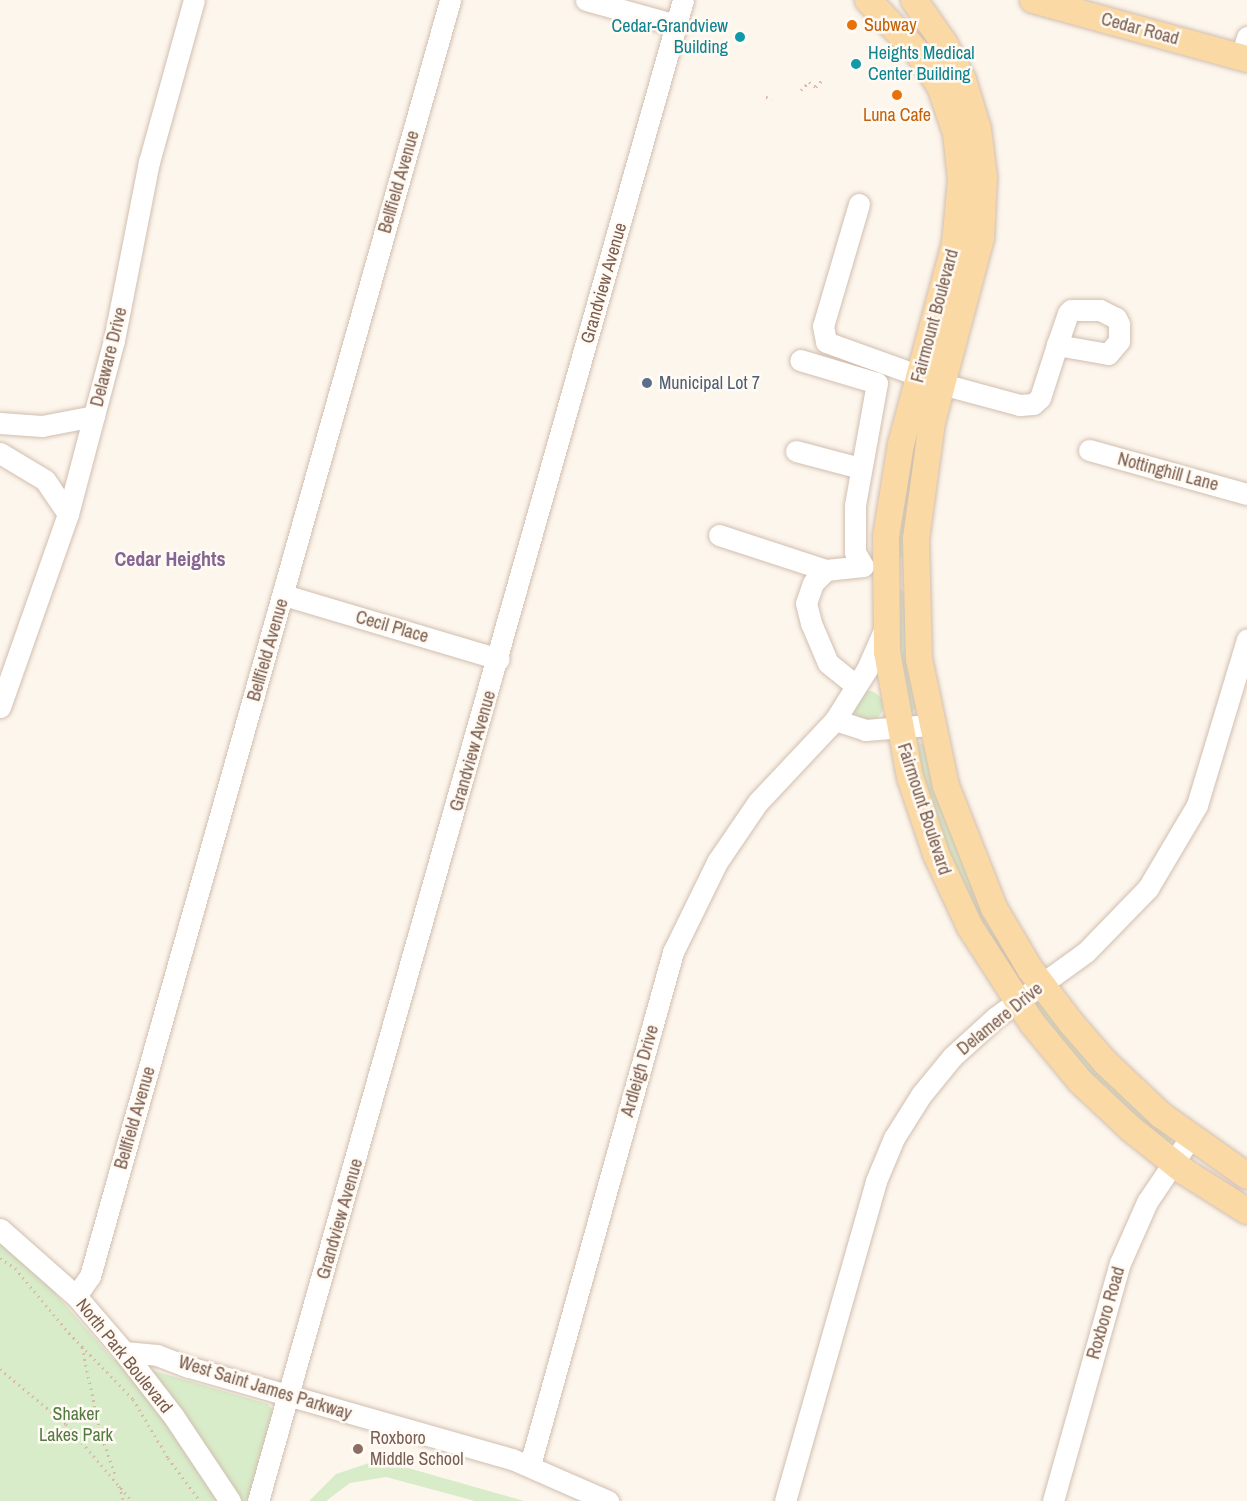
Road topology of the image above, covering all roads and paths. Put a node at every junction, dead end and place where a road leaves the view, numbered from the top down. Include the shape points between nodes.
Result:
1 (194, 0) edge
2 (450, 0) edge
3 (586, 0) edge
4 (683, 0) edge
5 (868, 0) edge
6 (914, 0) edge
7 (1033, 0) edge
8 (676, 25) junction
9 (1245, 51) edge
10 (823, 79) dead end
11 (801, 90) dead end
12 (766, 97) dead end
13 (772, 99) dead end
14 (963, 115) junction
15 (859, 204) dead end
16 (1057, 345) dead end
17 (800, 360) dead end
18 (930, 380) junction
19 (94, 416) junction
20 (0, 423) edge
21 (1089, 450) dead end
22 (796, 451) dead end
23 (0, 453) edge
24 (860, 468) junction
25 (1247, 494) edge
26 (68, 514) junction
27 (719, 535) dead end
28 (874, 568) junction
29 (914, 569) junction
30 (826, 570) junction
31 (284, 596) junction
32 (885, 628) junction
33 (1247, 639) edge
34 (499, 659) junction
35 (856, 686) junction
36 (0, 707) edge
37 (835, 720) junction
38 (930, 725) junction
39 (899, 730) junction
40 (1042, 984) junction
41 (1017, 1002) junction
42 (1190, 1138) junction
43 (1173, 1162) junction
44 (1247, 1176) edge
45 (1247, 1211) edge
46 (0, 1228) edge
47 (0, 1258) edge
48 (76, 1296) junction
49 (81, 1345) junction
50 (124, 1352) junction
51 (0, 1369) edge
52 (290, 1396) junction
53 (530, 1465) junction
54 (117, 1479) junction
55 (124, 1501) edge
56 (132, 1501) edge
57 (200, 1501) edge
58 (230, 1501) edge
59 (258, 1501) edge
60 (608, 1501) edge
61 (785, 1501) edge
62 (1053, 1501) edge

1 - 19 street, Delaware Drive via 149,162 118,324
2 - 31 street, Bellfield Avenue
3 - 8 street
4 - 8 street, Grandview Avenue
5 - 14 main road, Fairmount Boulevard via 927,65
6 - 14 main road, Fairmount Boulevard via 950,53
7 - 9 main road, Cedar Road
8 - 34 street, Grandview Avenue
10 - 11 path via 816,87 809,82
12 - 13 path
14 - 18 main road, Fairmount Boulevard via 960,213
15 - 18 street via 824,336 832,347
16 - 18 street via 1040,398 1034,404 1020,405
17 - 24 street via 877,383
18 - 28 main road, Fairmount Boulevard via 892,482
18 - 29 main road, Fairmount Boulevard
19 - 20 street via 42,426
19 - 26 street, Delaware Drive
21 - 25 street, Nottinghill Lane
22 - 24 street
23 - 26 street via 45,480
24 - 28 street via 853,532 855,552
26 - 36 street, Delaware Drive
27 - 30 street
28 - 29 main road
28 - 30 street
28 - 32 main road, Fairmount Boulevard
29 - 38 main road, Fairmount Boulevard via 916,639
30 - 35 street via 813,583 806,603 811,623 828,663
31 - 34 street, Cecil Place
31 - 48 street, Bellfield Avenue via 90,1275
32 - 35 street, Ardleigh Drive
32 - 39 main road, Fairmount Boulevard
33 - 40 street, Delamere Drive via 1209,771 1176,845 1123,918
34 - 52 street, Grandview Avenue
35 - 37 street, Ardleigh Drive
37 - 39 street via 852,729
37 - 53 street, Ardleigh Drive via 758,802 717,862 673,952
38 - 39 street
38 - 40 main road, Fairmount Boulevard via 949,796 973,862 1007,931
39 - 41 main road, Fairmount Boulevard via 913,786 947,879 985,952
40 - 41 street, Delamere Drive
40 - 42 main road, Fairmount Boulevard via 1106,1063
41 - 43 main road, Fairmount Boulevard via 1091,1092
41 - 61 street, Delamere Drive via 936,1074 894,1138 876,1181
42 - 43 street, Roxboro Road
42 - 44 main road, Fairmount Boulevard
43 - 45 main road, Fairmount Boulevard
43 - 62 street, Roxboro Road via 1147,1202 1120,1263
46 - 48 street, North Park Boulevard
47 - 49 path via 15,1268
48 - 50 street, North Park Boulevard
49 - 54 path via 100,1432
49 - 57 path via 133,1399 168,1458
50 - 52 street, West Saint James Parkway via 157,1355
50 - 58 street, North Park Boulevard via 174,1417
51 - 54 path via 66,1424
52 - 53 street, West Saint James Parkway
52 - 59 street, Grandview Avenue
53 - 60 street, West Saint James Parkway
54 - 55 path
54 - 56 path

